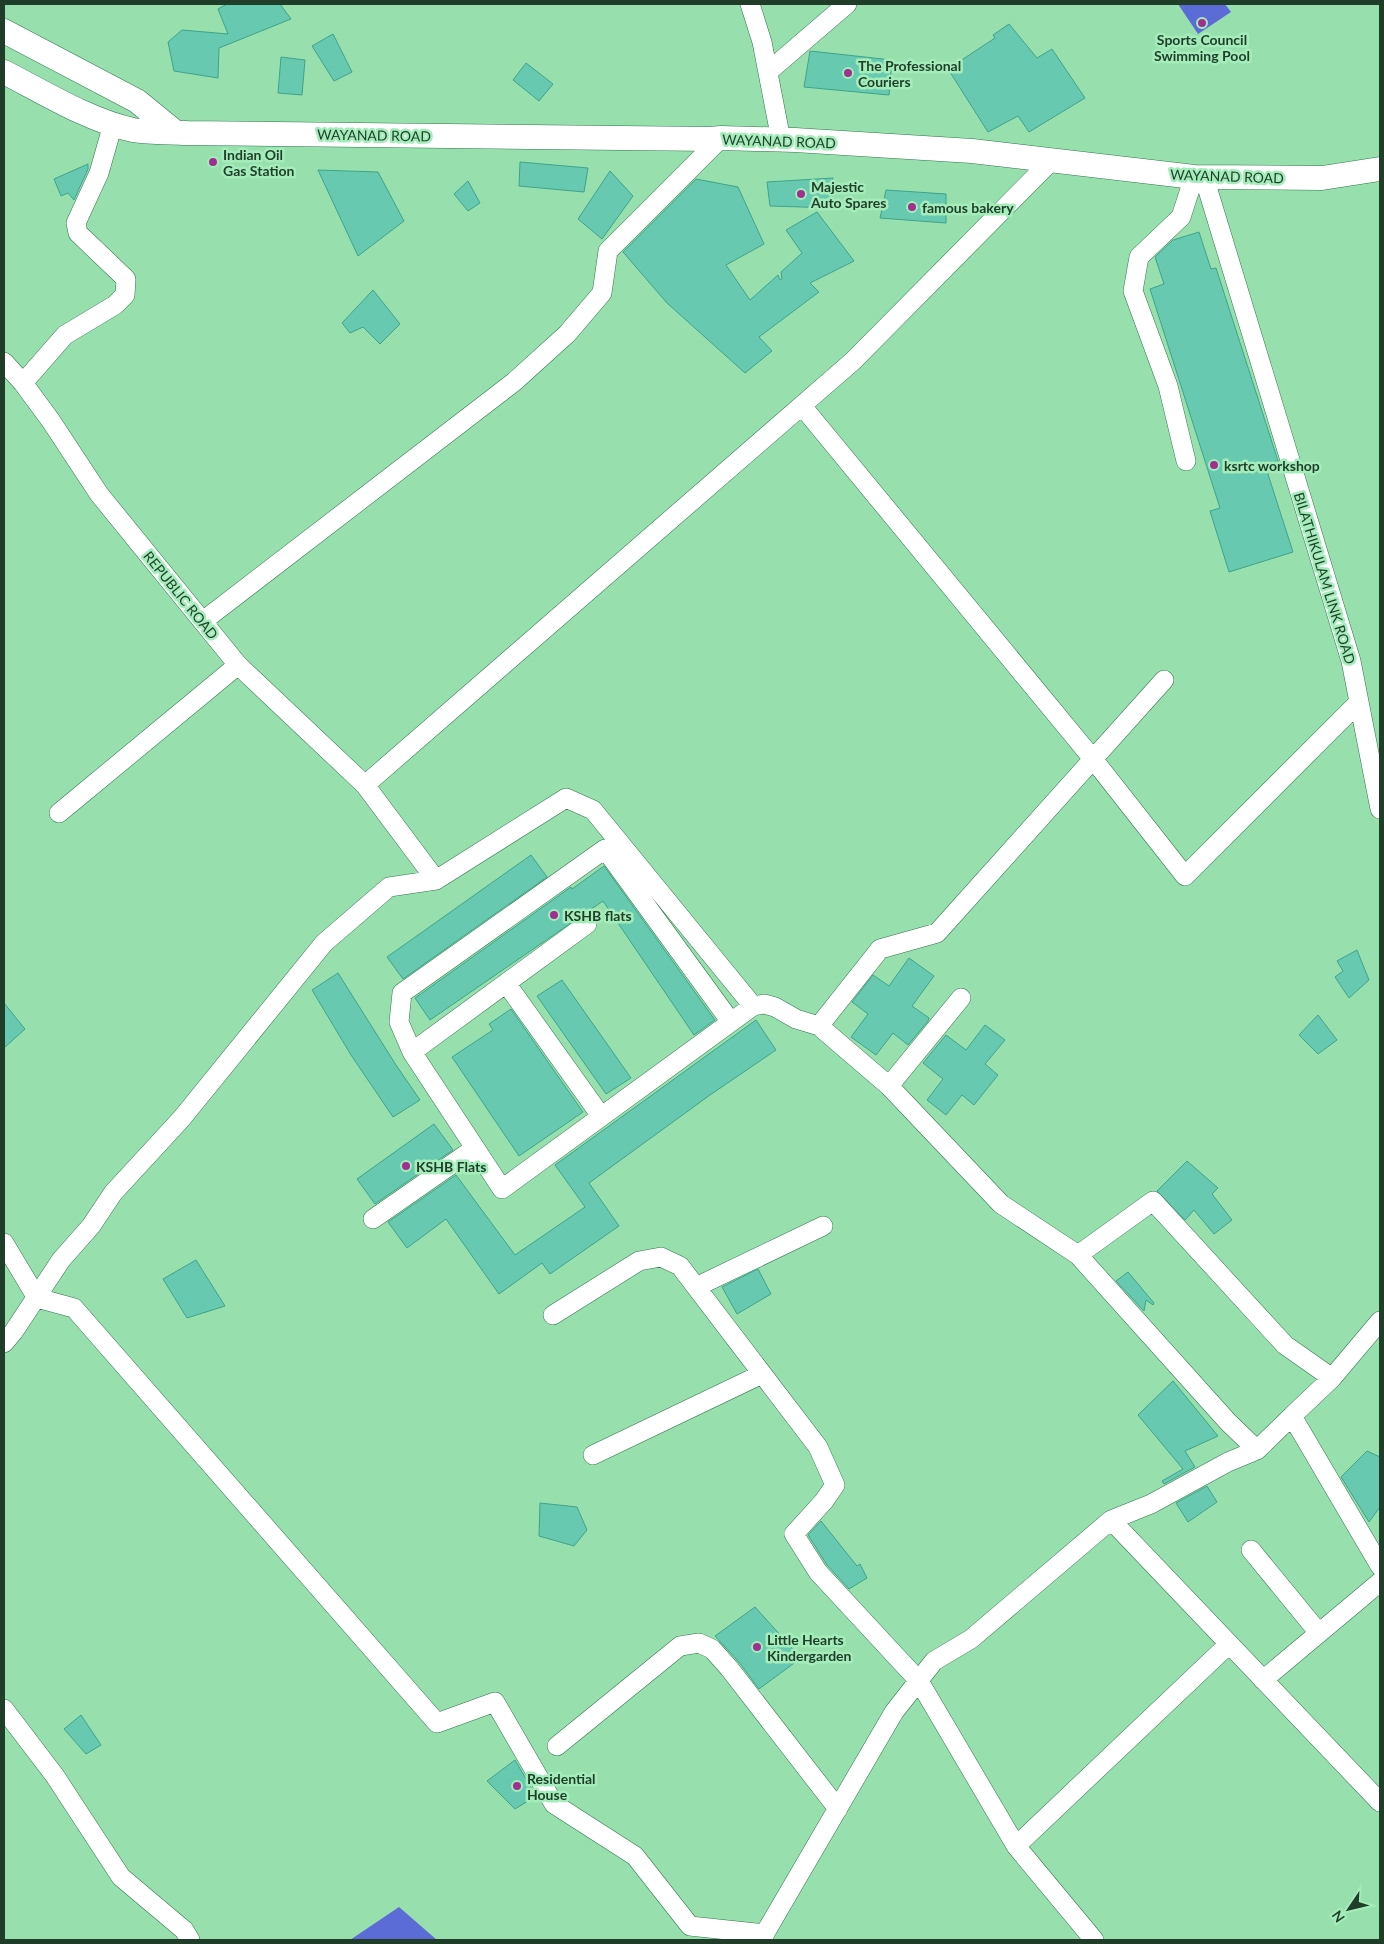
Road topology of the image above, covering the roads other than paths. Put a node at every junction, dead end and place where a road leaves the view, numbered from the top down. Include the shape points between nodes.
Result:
1 (750, 4) edge
2 (847, 4) edge
3 (4, 31) edge
4 (768, 71) junction
5 (4, 72) edge
6 (113, 124) junction
7 (175, 132) junction
8 (721, 138) junction
9 (781, 140) junction
10 (1052, 160) junction
11 (1380, 169) edge
12 (1199, 177) junction
13 (4, 362) edge
14 (23, 383) junction
15 (802, 406) junction
16 (1186, 461) dead end
17 (204, 621) junction
18 (238, 665) junction
19 (1164, 680) dead end
20 (1359, 702) junction
21 (1092, 759) junction
22 (365, 785) junction
23 (1380, 809) edge
24 (59, 813) dead end
25 (436, 880) junction
26 (587, 924) dead end
27 (506, 983) junction
28 (961, 998) dead end
29 (752, 1006) junction
30 (730, 1022) junction
31 (819, 1026) junction
32 (412, 1052) junction
33 (888, 1086) junction
34 (601, 1116) junction
35 (475, 1148) junction
36 (373, 1218) dead end
37 (823, 1226) dead end
38 (4, 1243) edge
39 (1078, 1254) junction
40 (696, 1287) junction
41 (37, 1298) junction
42 (553, 1315) dead end
43 (1380, 1321) edge
44 (4, 1343) edge
45 (762, 1374) junction
46 (1332, 1378) junction
47 (1292, 1416) junction
48 (1257, 1450) junction
49 (593, 1455) dead end
50 (1111, 1520) junction
51 (1251, 1550) dead end
52 (1380, 1566) edge
53 (1380, 1582) edge
54 (1319, 1633) junction
55 (1230, 1644) junction
56 (1263, 1680) junction
57 (919, 1681) junction
58 (4, 1709) edge
59 (557, 1746) dead end
60 (1380, 1802) edge
61 (838, 1809) junction
62 (1016, 1846) junction
63 (763, 1937) edge
64 (190, 1940) edge
65 (1094, 1940) edge

1 - 4 street
2 - 4 street
3 - 7 main road via 137,101
4 - 9 street
5 - 6 main road, WAYANAD ROAD
6 - 7 main road, WAYANAD ROAD via 135,130
6 - 14 street via 100,173 76,223 78,234 126,279 126,295 65,335
7 - 8 main road, WAYANAD ROAD
8 - 9 main road, WAYANAD ROAD
8 - 17 street via 608,251 602,294 567,334 514,382
9 - 10 main road, WAYANAD ROAD via 972,151
10 - 12 main road, WAYANAD ROAD
10 - 15 street via 853,361
11 - 12 main road, WAYANAD ROAD via 1322,178
12 - 16 street via 1181,217 1140,258 1133,291 1168,386
12 - 20 street, BILATHIKULAM LINK ROAD via 1350,661
13 - 14 street, REPUBLIC ROAD
14 - 17 street, REPUBLIC ROAD via 99,494
15 - 21 street
15 - 22 street
17 - 18 street, REPUBLIC ROAD
18 - 22 street, REPUBLIC ROAD
18 - 24 street
19 - 21 street
20 - 21 street via 1185,876
20 - 23 street, BILATHIKULAM LINK ROAD
21 - 31 street via 937,933 880,949
22 - 25 street, REPUBLIC ROAD
25 - 29 street via 566,798 593,810
25 - 41 street via 389,887 324,943 182,1118 113,1193 91,1226 61,1260
26 - 27 street
27 - 32 street
27 - 34 street
28 - 33 street
29 - 30 street
29 - 31 street via 764,1004
30 - 32 street via 605,848 402,994 398,1022
30 - 34 street
31 - 33 street
32 - 35 street
33 - 39 street via 1002,1204
34 - 35 street via 502,1189
35 - 36 street
37 - 40 street
38 - 41 street
39 - 46 street via 1153,1201 1284,1345
39 - 48 street via 1228,1422
40 - 42 street via 680,1266 661,1257 639,1261
40 - 45 street
41 - 44 street
41 - 63 street via 74,1308 437,1723 495,1702 554,1804 635,1856 690,1926
43 - 46 street
45 - 49 street
45 - 57 street via 818,1448 835,1485 794,1534 818,1572
46 - 47 street
47 - 48 street
47 - 52 street
48 - 50 street via 1151,1504
50 - 55 street
50 - 57 street via 971,1638 934,1661
51 - 54 street
53 - 54 street
54 - 56 street
55 - 56 street
55 - 62 street
56 - 60 street
57 - 61 street via 894,1712
57 - 62 street
58 - 64 street via 55,1776 121,1877 184,1930
59 - 61 street via 680,1646 699,1642 712,1649 729,1668
61 - 63 street
62 - 65 street

